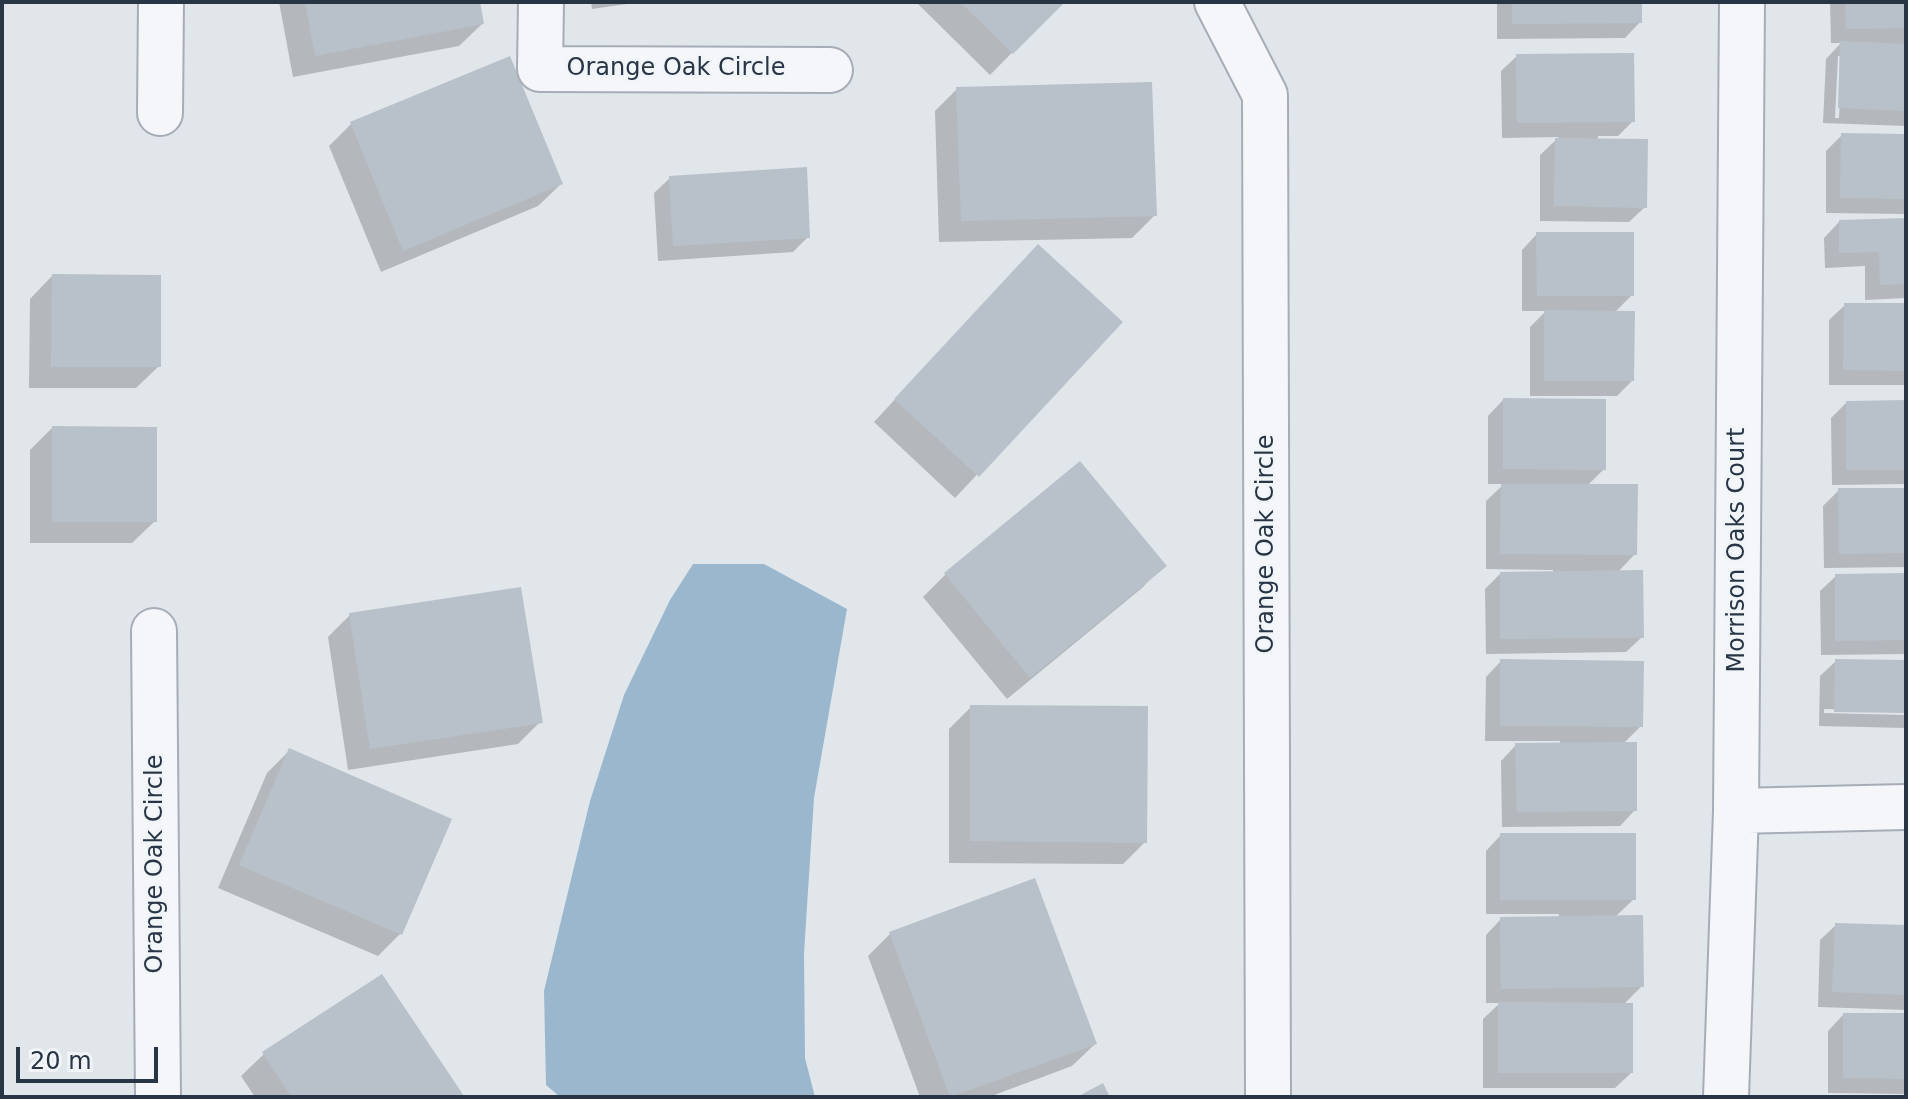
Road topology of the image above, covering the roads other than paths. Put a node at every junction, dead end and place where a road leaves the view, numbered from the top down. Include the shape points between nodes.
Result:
1 (161, 2) edge
2 (541, 2) edge
3 (1217, 2) edge
4 (1742, 2) edge
5 (830, 70) dead end
6 (160, 113) dead end
7 (154, 631) dead end
8 (1906, 807) edge
9 (1736, 811) junction
10 (158, 1097) edge
11 (1268, 1097) edge
12 (1726, 1097) edge

1 - 6 street
2 - 5 street, Orange Oak Circle via 540,69
3 - 11 street, Orange Oak Circle via 1265,95
4 - 9 street, Morrison Oaks Court
7 - 10 street, Orange Oak Circle
8 - 9 street
9 - 12 street, Morrison Oaks Court

